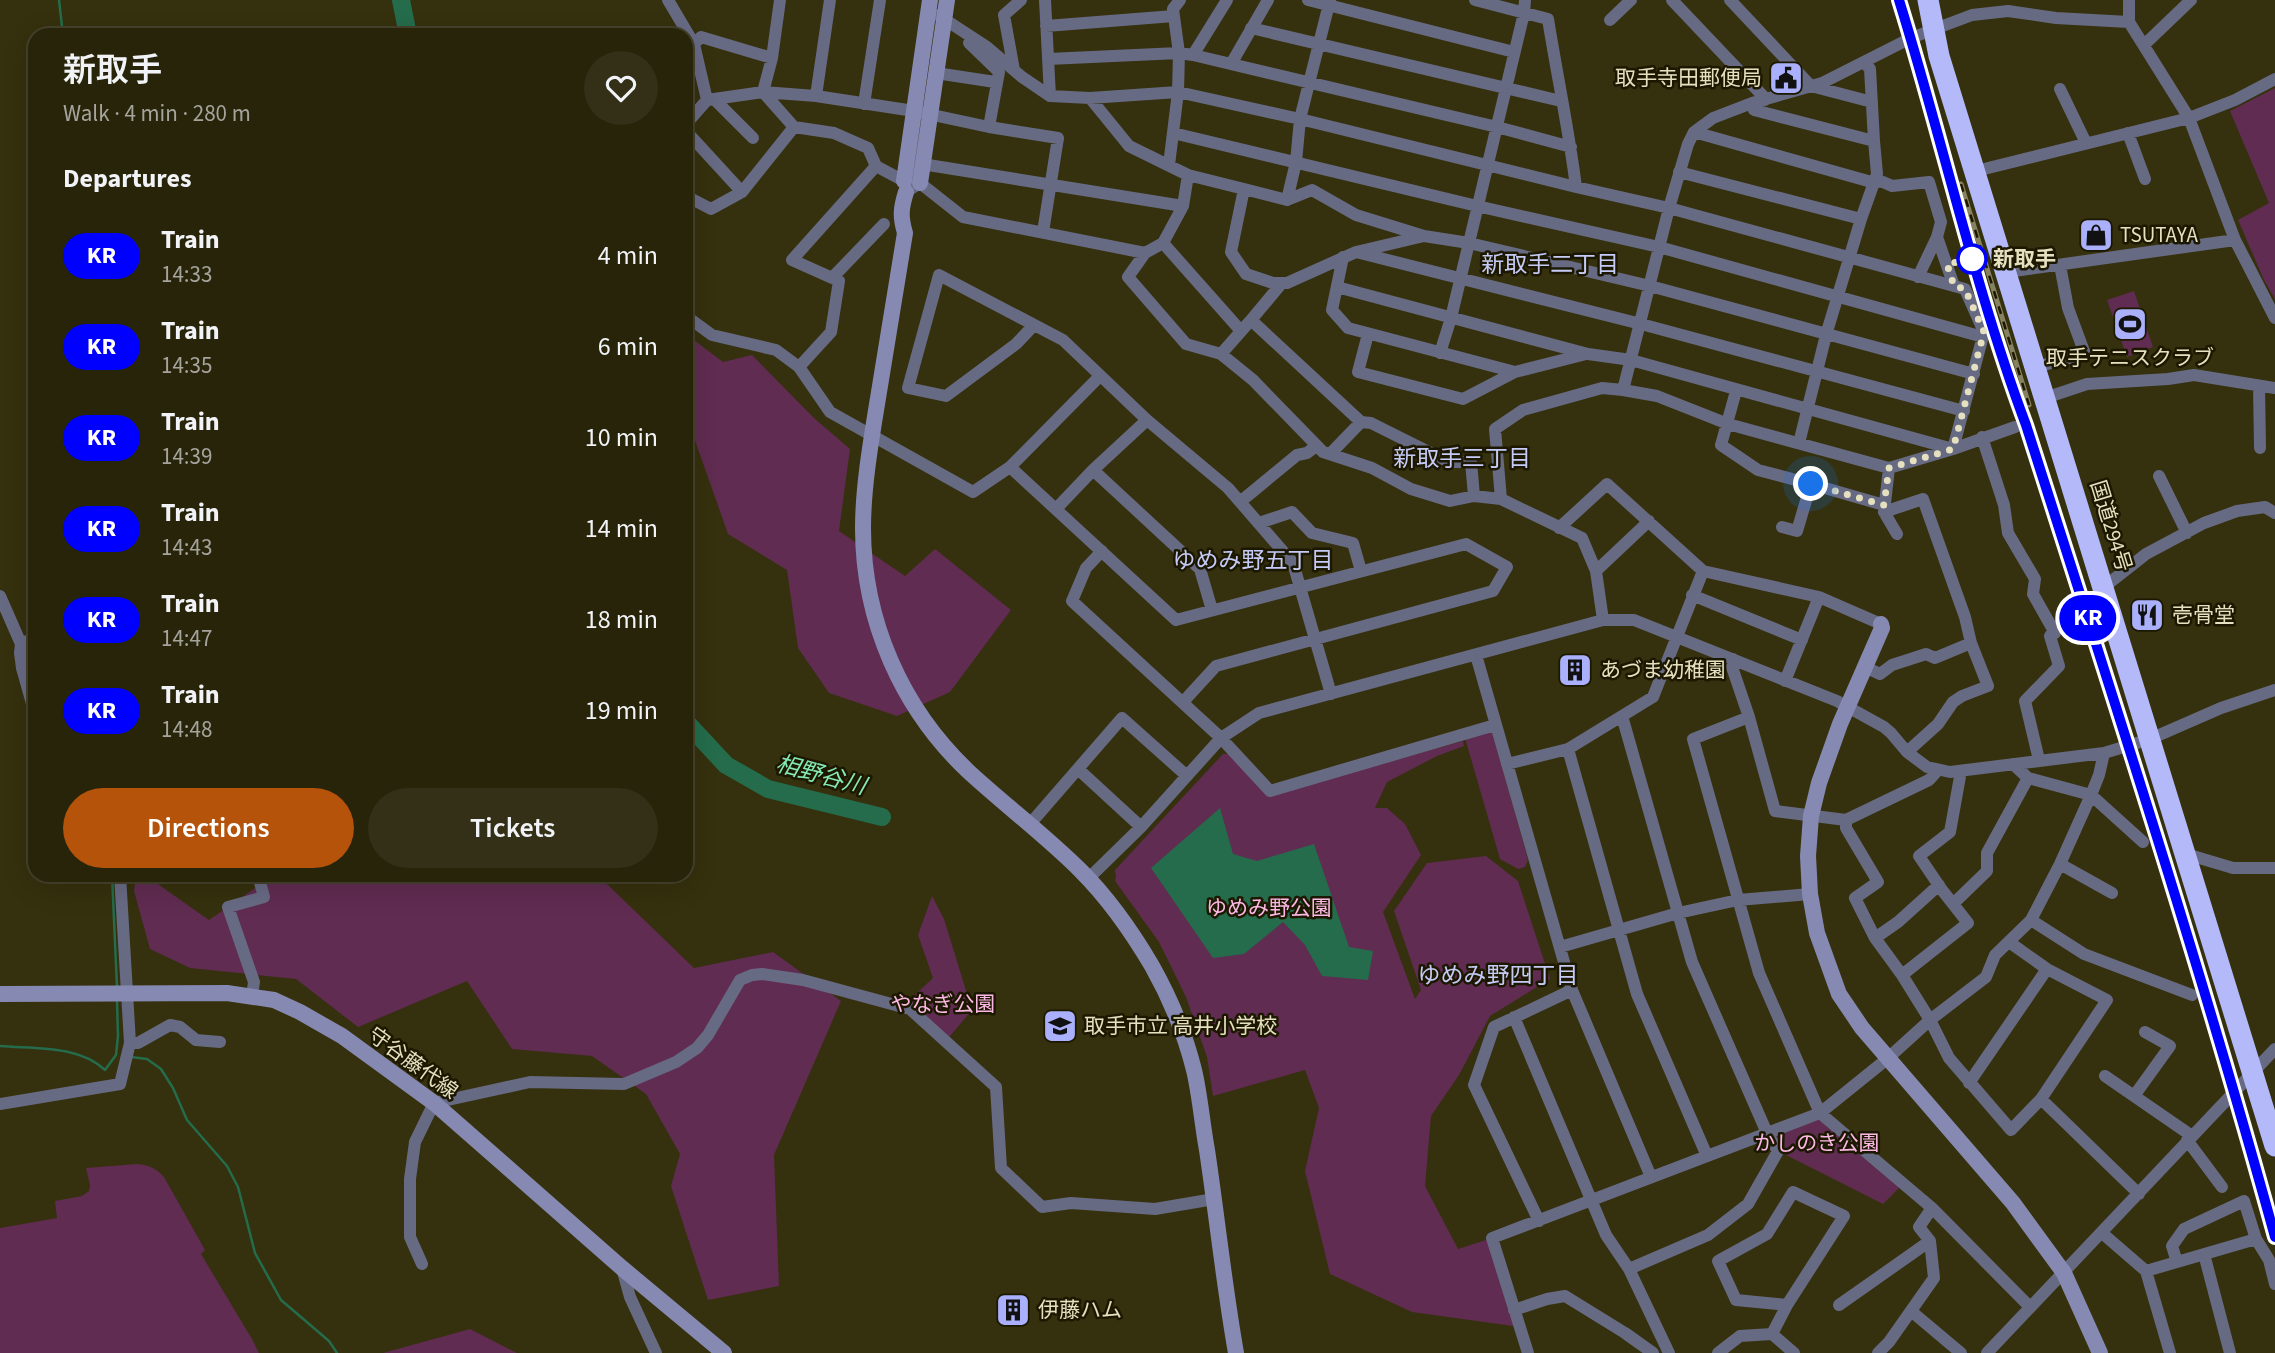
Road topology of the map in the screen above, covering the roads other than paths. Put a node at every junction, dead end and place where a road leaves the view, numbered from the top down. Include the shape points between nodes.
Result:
1 (668, 0) edge
2 (780, 0) edge
3 (830, 0) edge
4 (880, 0) edge
5 (947, 0) edge
6 (1020, 0) edge
7 (1045, 0) edge
8 (1180, 0) edge
9 (1227, 0) edge
10 (1268, 0) edge
11 (1308, 0) edge
12 (1475, 0) edge
13 (1630, 0) edge
14 (1672, 0) edge
15 (1730, 0) edge
16 (1928, 0) edge
17 (2129, 0) edge
18 (2191, 0) edge
19 (1330, 3) edge
20 (930, 5) edge
21 (1524, 6) edge
22 (1174, 16) junction
23 (944, 19) junction
24 (1610, 20) dead end
25 (2129, 22) junction
26 (1046, 26) junction
27 (685, 28) edge
28 (1251, 28) junction
29 (1933, 30) junction
30 (969, 43) dead end
31 (694, 44) joint
32 (1320, 44) junction
33 (2144, 45) junction
34 (1514, 52) junction
35 (1179, 53) junction
36 (1193, 55) junction
37 (772, 58) junction
38 (1048, 59) junction
39 (1864, 62) junction
40 (1231, 64) junction
41 (1014, 70) junction
42 (936, 73) junction
43 (2275, 79) edge
44 (995, 82) junction
45 (1310, 83) junction
46 (1811, 86) junction
47 (1507, 88) junction
48 (2060, 89) dead end
49 (763, 92) junction
50 (1178, 92) junction
51 (816, 96) junction
52 (1050, 96) junction
53 (1090, 98) junction
54 (710, 99) junction
55 (1561, 101) junction
56 (1758, 102) junction
57 (1872, 102) junction
58 (864, 104) junction
59 (914, 111) junction
60 (930, 115) junction
61 (693, 117) edge
62 (2189, 118) junction
63 (1300, 119) junction
64 (794, 127) junction
65 (989, 127) junction
66 (1497, 127) junction
67 (1694, 132) junction
68 (1173, 133) junction
69 (2128, 133) junction
70 (753, 138) dead end
71 (693, 139) edge
72 (1874, 141) junction
73 (2086, 143) junction
74 (1571, 147) junction
75 (1296, 162) junction
76 (922, 164) junction
77 (1169, 165) junction
78 (1488, 165) junction
79 (876, 166) junction
80 (1976, 171) junction
81 (1679, 172) junction
82 (1188, 175) junction
83 (2146, 179) dead end
84 (1874, 182) junction
85 (1052, 185) junction
86 (910, 186) junction
87 (1576, 187) junction
88 (1244, 189) junction
89 (742, 192) junction
90 (693, 200) edge
91 (1287, 200) junction
92 (1183, 206) junction
93 (1477, 206) junction
94 (1669, 208) junction
95 (1861, 219) junction
96 (884, 224) dead end
97 (1044, 232) junction
98 (1424, 236) junction
99 (1937, 237) junction
100 (2235, 240) junction
101 (1163, 243) junction
102 (1469, 243) junction
103 (1659, 247) junction
104 (1356, 252) junction
105 (1145, 253) junction
106 (1342, 257) junction
107 (1849, 259) junction
108 (2060, 265) junction
109 (2007, 272) junction
110 (1917, 277) junction
111 (832, 278) junction
112 (1461, 279) junction
113 (1282, 283) junction
114 (1650, 286) junction
115 (1954, 286) junction
116 (1337, 287) junction
117 (1839, 296) junction
118 (1451, 318) junction
119 (2275, 318) edge
120 (1251, 320) junction
121 (693, 321) edge
122 (1641, 324) junction
123 (1034, 325) junction
124 (1241, 331) junction
125 (1368, 334) junction
126 (1826, 335) junction
127 (1983, 337) junction
128 (1440, 353) junction
129 (1221, 354) junction
130 (1588, 354) junction
131 (1631, 360) junction
132 (799, 367) junction
133 (2036, 367) junction
134 (1515, 372) junction
135 (1817, 372) junction
136 (1974, 374) junction
137 (1100, 376) junction
138 (2259, 386) junction
139 (2275, 388) edge
140 (1623, 390) junction
141 (1736, 391) junction
142 (2045, 398) junction
143 (1807, 409) junction
144 (1964, 411) junction
145 (1147, 420) junction
146 (1361, 422) junction
147 (1728, 424) junction
148 (2015, 427) dead end
149 (872, 436) junction
150 (1982, 437) junction
151 (1799, 443) junction
152 (1316, 446) junction
153 (2260, 448) dead end
154 (1953, 449) junction
155 (1331, 453) junction
156 (1010, 467) junction
157 (1889, 468) junction
158 (1093, 470) junction
159 (2159, 475) dead end
160 (1811, 484) junction
161 (1474, 496) junction
162 (1501, 499) junction
163 (1240, 502) junction
164 (1056, 509) junction
165 (1884, 509) junction
166 (2275, 513) edge
167 (1649, 521) junction
168 (1258, 523) junction
169 (1782, 527) dead end
170 (1559, 528) junction
171 (2187, 533) junction
172 (1896, 534) dead end
173 (1102, 551) junction
174 (1361, 571) junction
175 (1596, 571) junction
176 (1703, 571) junction
177 (1300, 587) junction
178 (2104, 587) junction
179 (1692, 595) junction
180 (0, 596) edge
181 (1819, 597) junction
182 (1212, 610) junction
183 (2071, 610) dead end
184 (1603, 620) junction
185 (1881, 624) joint
186 (2055, 632) junction
187 (1677, 636) junction
188 (28, 640) edge
189 (1315, 640) junction
190 (1802, 640) junction
191 (1971, 643) junction
192 (21, 644) junction
193 (1476, 655) junction
194 (1733, 659) junction
195 (1865, 667) junction
196 (1786, 681) junction
197 (28, 689) edge
198 (2275, 690) edge
199 (1331, 694) junction
200 (1183, 702) junction
201 (1847, 707) junction
202 (1622, 716) junction
203 (1749, 717) junction
204 (1495, 725) junction
205 (1221, 738) junction
206 (2150, 739) junction
207 (1568, 749) junction
208 (1907, 752) junction
209 (2104, 753) junction
210 (2039, 760) junction
211 (1507, 764) junction
212 (2012, 764) junction
213 (1078, 769) junction
214 (1938, 770) junction
215 (1961, 771) junction
216 (1186, 776) junction
217 (2028, 778) junction
218 (2091, 795) junction
219 (1811, 816) junction
220 (1846, 820) junction
221 (1030, 824) junction
222 (1142, 827) junction
223 (2143, 842) dead end
224 (2186, 854) junction
225 (2060, 864) junction
226 (2275, 868) edge
227 (1089, 878) junction
228 (120, 882) edge
229 (260, 882) edge
230 (1939, 885) junction
231 (2112, 893) dead end
232 (1810, 894) junction
233 (1738, 900) junction
234 (1953, 904) junction
235 (1678, 913) junction
236 (2031, 920) junction
237 (1619, 930) junction
238 (1875, 938) junction
239 (2009, 942) junction
240 (1560, 947) junction
241 (2047, 969) junction
242 (1902, 975) junction
243 (1572, 990) junction
244 (0, 994) edge
245 (120, 994) junction
246 (2192, 995) dead end
247 (252, 996) junction
248 (1514, 1017) junction
249 (1930, 1020) junction
250 (2145, 1032) dead end
251 (220, 1042) dead end
252 (2275, 1049) edge
253 (128, 1052) junction
254 (1887, 1059) junction
255 (2253, 1072) junction
256 (2105, 1076) dead end
257 (1969, 1083) junction
258 (2134, 1096) junction
259 (2041, 1099) junction
260 (434, 1103) junction
261 (0, 1104) edge
262 (1820, 1113) junction
263 (1767, 1133) junction
264 (2190, 1138) junction
265 (2275, 1146) edge
266 (1707, 1156) junction
267 (1651, 1177) junction
268 (2222, 1187) dead end
269 (2139, 1194) junction
270 (1214, 1199) junction
271 (1591, 1200) junction
272 (1932, 1209) junction
273 (1539, 1220) junction
274 (2102, 1233) junction
275 (2256, 1239) junction
276 (1930, 1241) junction
277 (2204, 1254) junction
278 (2177, 1262) junction
279 (422, 1264) dead end
280 (622, 1268) junction
281 (1629, 1269) junction
282 (2146, 1271) junction
283 (2064, 1273) junction
284 (2275, 1284) edge
285 (1787, 1306) junction
286 (1839, 1306) dead end
287 (2030, 1307) junction
288 (1514, 1310) junction
289 (1911, 1311) junction
290 (1772, 1334) junction
291 (1993, 1351) edge
292 (656, 1353) edge
293 (724, 1353) edge
294 (1236, 1353) edge
295 (1528, 1353) edge
296 (1653, 1353) edge
297 (1669, 1353) edge
298 (1718, 1353) edge
299 (1794, 1353) edge
300 (1878, 1353) edge
301 (1961, 1353) edge
302 (2100, 1353) edge
303 (2169, 1353) edge
304 (2230, 1353) edge

1 - 27 street
2 - 37 street
3 - 51 street
4 - 58 street
5 - 23 street
6 - 41 street via 1004,15
7 - 26 street
8 - 22 street
9 - 36 street
10 - 28 street
11 - 19 street
12 - 21 street
13 - 24 street
14 - 56 street via 1763,96
15 - 46 street
16 - 29 highway, 国道294号
17 - 25 street
18 - 33 street
19 - 32 street
19 - 34 street
20 - 23 street
20 - 59 street
21 - 34 street
21 - 55 street via 1548,19
22 - 26 street
22 - 35 street
23 - 41 street
23 - 42 street
25 - 29 street via 2008,11 1972,15
25 - 33 street
26 - 38 street
28 - 32 street
28 - 40 street
29 - 39 street
29 - 80 highway, 国道294号
30 - 44 street via 999,72
31 - 37 street via 701,37
31 - 54 street
32 - 45 street
32 - 47 street
33 - 62 street
34 - 47 street
35 - 36 street
35 - 38 street
35 - 50 street
36 - 40 street
37 - 49 street
38 - 52 street
39 - 46 street
39 - 57 street via 1870,69
40 - 45 street
41 - 52 street
42 - 44 street
42 - 60 street
43 - 62 street
44 - 65 street
45 - 63 street
45 - 66 street
46 - 56 street
46 - 57 street
47 - 55 street
47 - 66 street
48 - 73 street
49 - 51 street
49 - 54 street
49 - 64 street
50 - 53 street
50 - 63 street
50 - 68 street
51 - 58 street
52 - 53 street
53 - 77 street via 1129,146
54 - 61 street
54 - 70 street
55 - 74 street
56 - 67 street via 1713,118
56 - 72 street via 1754,110
57 - 72 street
58 - 59 street
59 - 60 street
59 - 86 street
60 - 65 street
60 - 76 street
62 - 69 street
62 - 100 street
63 - 75 street
63 - 78 street
64 - 79 street via 834,133 868,148
64 - 89 street
65 - 85 street via 1059,138
66 - 74 street
66 - 78 street
67 - 81 street
67 - 84 street
68 - 75 street
68 - 77 street
69 - 73 street
69 - 83 street
71 - 89 street
72 - 84 street via 1878,168
73 - 80 street
74 - 87 street
75 - 91 street
75 - 93 street
76 - 85 street
76 - 86 street
77 - 82 street
78 - 87 street
78 - 93 street
79 - 86 street
79 - 111 street via 792,260
80 - 109 highway, 国道294号
81 - 94 street
81 - 95 street
82 - 88 street
82 - 92 street
84 - 95 street
84 - 99 street via 1892,186 1929,182 1941,222
85 - 92 street
85 - 97 street
86 - 97 street via 963,217
86 - 149 street via 900,209 905,233
87 - 94 street
88 - 91 street
88 - 113 street via 1231,252 1246,274
89 - 90 street via 711,209
91 - 98 street via 1312,190 1356,215
92 - 101 street
93 - 102 street
93 - 103 street
94 - 103 street
94 - 107 street
95 - 107 street
96 - 111 street
97 - 105 street
98 - 102 street
98 - 104 street
99 - 110 street
99 - 115 street
100 - 108 street
100 - 119 street
101 - 105 street
101 - 124 street
102 - 112 street
102 - 114 street
103 - 114 street
103 - 117 street
104 - 106 street
104 - 112 street
105 - 129 street via 1128,277 1186,344
106 - 113 street
106 - 116 street
107 - 110 street
107 - 117 street
108 - 109 street
108 - 133 street via 2068,307 2085,354
109 - 133 highway, 国道294号
110 - 115 street
111 - 132 street via 839,281 831,332
112 - 118 street
112 - 122 street
113 - 120 street
114 - 122 street
114 - 126 street
115 - 127 street via 1965,289
116 - 118 street
116 - 125 street via 1332,310 1348,328
117 - 126 street
117 - 127 street
118 - 128 street
118 - 130 street
120 - 124 street
120 - 146 street
121 - 132 street via 712,335 776,351
122 - 131 street
122 - 135 street
123 - 123 street via 939,275 908,388 946,396
123 - 137 street via 1062,340
124 - 129 street
125 - 128 street
125 - 134 street via 1358,372 1384,379 1463,399
126 - 135 street
126 - 136 street
127 - 136 street
128 - 134 street
129 - 152 street via 1253,380
130 - 131 street
130 - 134 street
131 - 140 street
131 - 141 street
132 - 149 street via 830,412
133 - 142 highway, 国道294号
135 - 143 street
135 - 144 street
136 - 144 street
137 - 145 street
137 - 156 street
138 - 139 street
138 - 142 street via 2194,375 2087,384
138 - 153 street
140 - 147 street via 1657,396
140 - 162 street via 1602,388 1523,410 1496,429
141 - 143 street
141 - 147 street
142 - 178 highway, 国道294号
143 - 151 street
143 - 154 street
144 - 154 street
145 - 158 street
145 - 163 street
146 - 155 street
146 - 161 street via 1449,463 1471,462
147 - 151 street
147 - 160 street via 1721,445 1758,470
148 - 150 street
149 - 156 street via 973,492
149 - 221 street via 863,527 866,575 874,620 888,659 937,739
150 - 154 street
150 - 186 street via 2008,533 2035,579 2034,594
151 - 157 street
152 - 155 street
152 - 163 street via 1297,454
154 - 157 street
155 - 161 street via 1450,501
156 - 164 street
157 - 165 street
158 - 164 street
158 - 182 street via 1200,569
159 - 171 street
160 - 165 street
160 - 169 street via 1797,531
161 - 162 street
162 - 170 street
163 - 168 street
164 - 173 street
165 - 172 street
165 - 191 street via 1923,499
166 - 171 street via 2265,507 2237,511
167 - 170 street via 1607,484
167 - 175 street
167 - 176 street
168 - 174 street via 1292,512 1312,533 1353,543
168 - 177 street via 1293,563
170 - 175 street via 1582,538
171 - 178 street via 2146,554
173 - 182 street via 1175,620
173 - 200 street via 1086,568 1072,600
174 - 177 street
174 - 189 street via 1466,544 1507,567 1493,591
175 - 184 street
176 - 179 street
176 - 181 street
177 - 182 street
177 - 189 street
178 - 206 highway, 国道294号
179 - 187 street
179 - 190 street
180 - 192 street
181 - 185 street
181 - 190 street
183 - 186 street
184 - 187 street via 1634,620
184 - 193 street
185 - 195 street
186 - 210 street via 2050,636 2059,666 2025,701
187 - 194 street
187 - 202 street via 1653,697
188 - 192 street
189 - 199 street
189 - 200 street via 1216,666
190 - 196 street
191 - 195 street via 1935,658 1926,654 1892,665 1880,674
191 - 208 street via 1988,686 1952,702 1938,724
192 - 197 street
193 - 199 street
193 - 204 street
194 - 196 street
194 - 203 street
195 - 201 street
196 - 201 street
198 - 206 street
199 - 205 street via 1259,713
200 - 205 street
201 - 208 street via 1891,733
201 - 219 street
202 - 207 street
202 - 235 street
203 - 219 street via 1775,811
203 - 233 street via 1693,738
204 - 205 street via 1270,791
204 - 211 street
205 - 216 street
206 - 209 street
206 - 224 highway, 国道294号
207 - 211 street
207 - 237 street
208 - 214 street
209 - 210 street
209 - 218 street
210 - 212 street
211 - 240 street
212 - 215 street
212 - 217 street
213 - 216 street via 1122,718
213 - 221 street
213 - 222 street
214 - 215 street
214 - 220 street via 1929,780
215 - 230 street via 1951,832 1920,856
216 - 222 street
217 - 218 street
217 - 234 street via 1987,853 1987,871
218 - 223 street
218 - 225 street
219 - 220 street
219 - 232 street
220 - 238 street via 1846,828 1878,882 1854,898
221 - 227 street
222 - 227 street
224 - 226 street via 2233,868
224 - 255 highway, 国道294号
225 - 231 street
225 - 236 street
227 - 270 street via 1153,968 1177,1021 1194,1070
228 - 245 street
229 - 247 street via 264,897 228,907 254,982
230 - 234 street
230 - 238 street
232 - 233 street
232 - 254 street via 1817,933 1839,994
233 - 235 street
233 - 262 street via 1759,973
234 - 242 street via 1968,923
235 - 237 street
235 - 263 street via 1692,962
236 - 239 street
236 - 246 street via 2084,954
237 - 240 street
237 - 266 street via 1637,994
238 - 242 street
239 - 241 street
239 - 249 street via 1995,955 1986,977
240 - 243 street
241 - 257 street
241 - 259 street via 2106,1000
242 - 249 street
243 - 248 street
243 - 267 street
244 - 245 street, 守谷藤代線
245 - 247 street, 守谷藤代線
245 - 253 street
247 - 260 street, 守谷藤代線 via 274,1000 331,1030
248 - 271 street
248 - 273 street via 1494,1027 1475,1085
249 - 254 street
249 - 257 street via 1949,1058
250 - 258 street via 2170,1046
251 - 253 street via 196,1040 170,1025
252 - 255 street
253 - 261 street via 120,1084
254 - 262 street
254 - 283 street via 2013,1203
255 - 264 street
255 - 265 highway, 国道294号
256 - 258 street
257 - 259 street via 2011,1130
258 - 264 street
259 - 269 street
260 - 270 street via 530,1082 624,1084 697,1048 740,980 762,974 803,980 910,1009 996,1087 1001,1168 1042,1207 1071,1203 1155,1209
260 - 279 street via 415,1142 410,1179 410,1237
260 - 280 street, 守谷藤代線
262 - 263 street
262 - 272 street
263 - 266 street
263 - 281 street via 1778,1151 1748,1204 1708,1235
264 - 268 street
264 - 269 street
266 - 267 street
267 - 271 street
269 - 274 street
270 - 294 street
271 - 273 street
271 - 281 street via 1606,1235
272 - 276 street via 1919,1227
272 - 287 street
273 - 288 street via 1492,1238
274 - 282 street
274 - 283 street
275 - 277 street
275 - 278 street via 2244,1201 2184,1229 2172,1245
275 - 284 street via 2269,1260
276 - 286 street
276 - 289 street via 1934,1278
277 - 278 street
277 - 304 street
278 - 282 street
280 - 292 street
280 - 293 street, 守谷藤代線
281 - 297 street
282 - 303 street
283 - 287 street
283 - 302 street
285 - 285 street via 1736,1300 1718,1261 1767,1234 1793,1192 1844,1216
285 - 290 street
287 - 291 street
288 - 295 street
288 - 296 street via 1565,1296
289 - 300 street
289 - 301 street
290 - 298 street via 1741,1336
290 - 299 street

